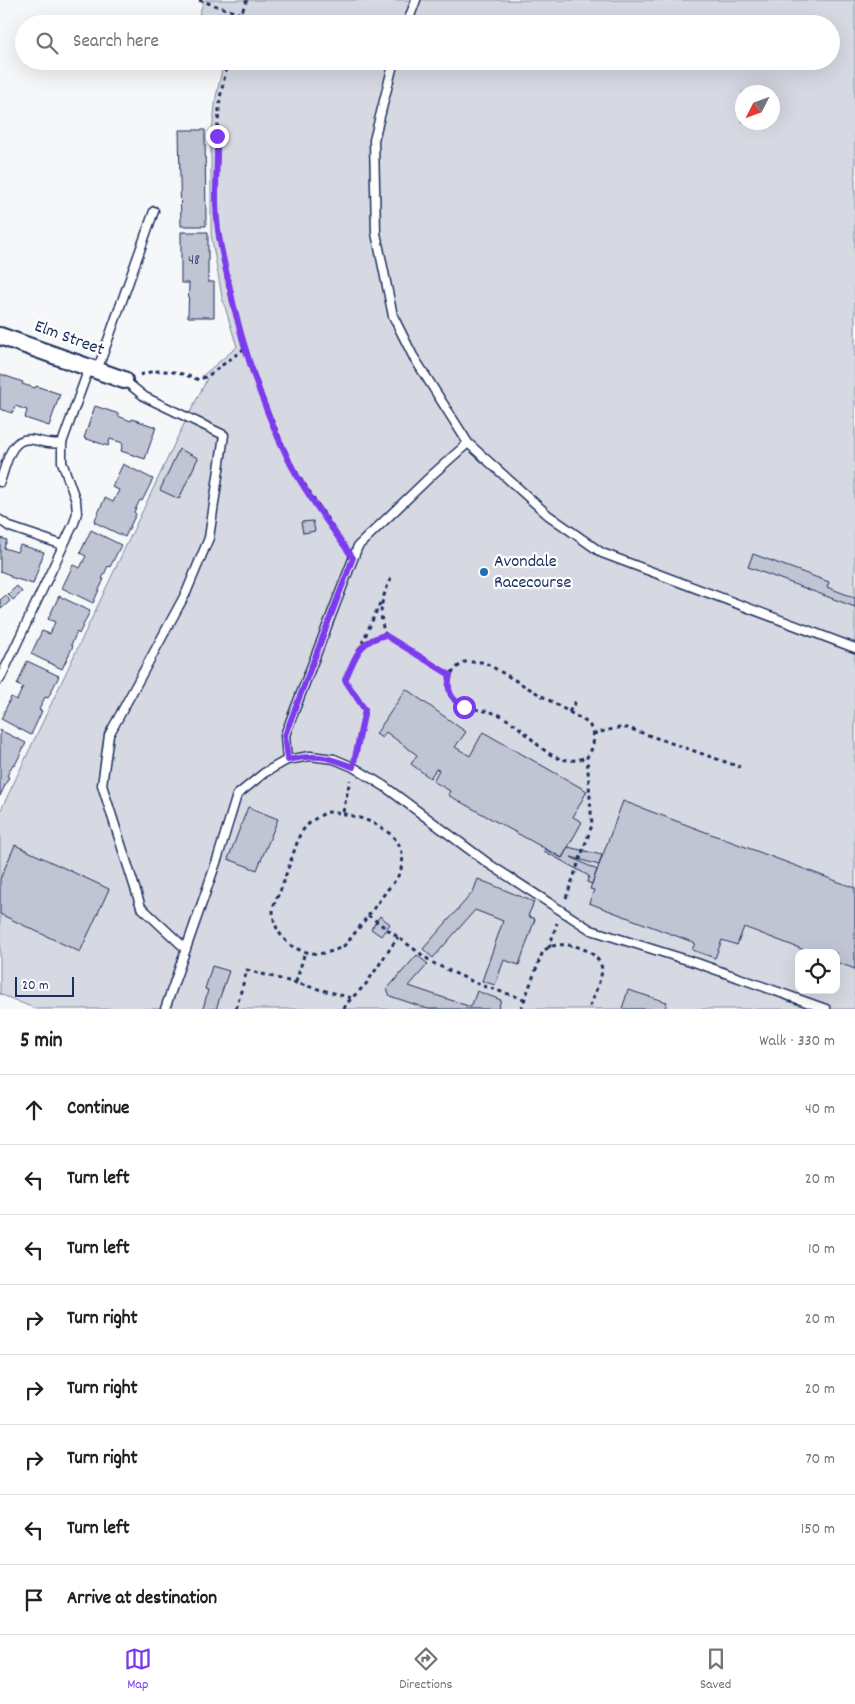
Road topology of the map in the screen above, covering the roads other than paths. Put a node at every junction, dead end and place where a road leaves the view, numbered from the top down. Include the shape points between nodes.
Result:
1 (416, 0) edge
2 (410, 15) edge
3 (392, 70) edge
4 (154, 211) dead end
5 (0, 336) edge
6 (93, 369) junction
7 (124, 380) joint
8 (62, 443) junction
9 (468, 443) junction
10 (0, 482) edge
11 (0, 520) edge
12 (64, 544) junction
13 (855, 648) edge
14 (2, 673) edge
15 (0, 679) edge
16 (288, 760) junction
17 (186, 949) junction
18 (165, 1009) edge
19 (826, 1009) edge

1 - 2 lane
3 - 9 lane via 374,140 376,233 393,316 413,356
4 - 6 lane
5 - 6 street, Elm Street
6 - 7 street, Elm Street
6 - 8 lane
7 - 17 lane via 145,397 224,435 209,538 186,593 109,735 102,784 141,907
8 - 10 lane via 48,444 28,439 18,442 11,451
8 - 12 lane via 62,462 73,490 77,513
9 - 13 lane via 548,514 602,553
9 - 16 lane via 358,546 285,735
11 - 12 lane via 10,527
12 - 14 lane
14 - 15 lane
16 - 17 lane via 264,773 237,795
16 - 19 lane via 310,756 334,759 353,767 384,786 489,864 591,930
17 - 18 lane

